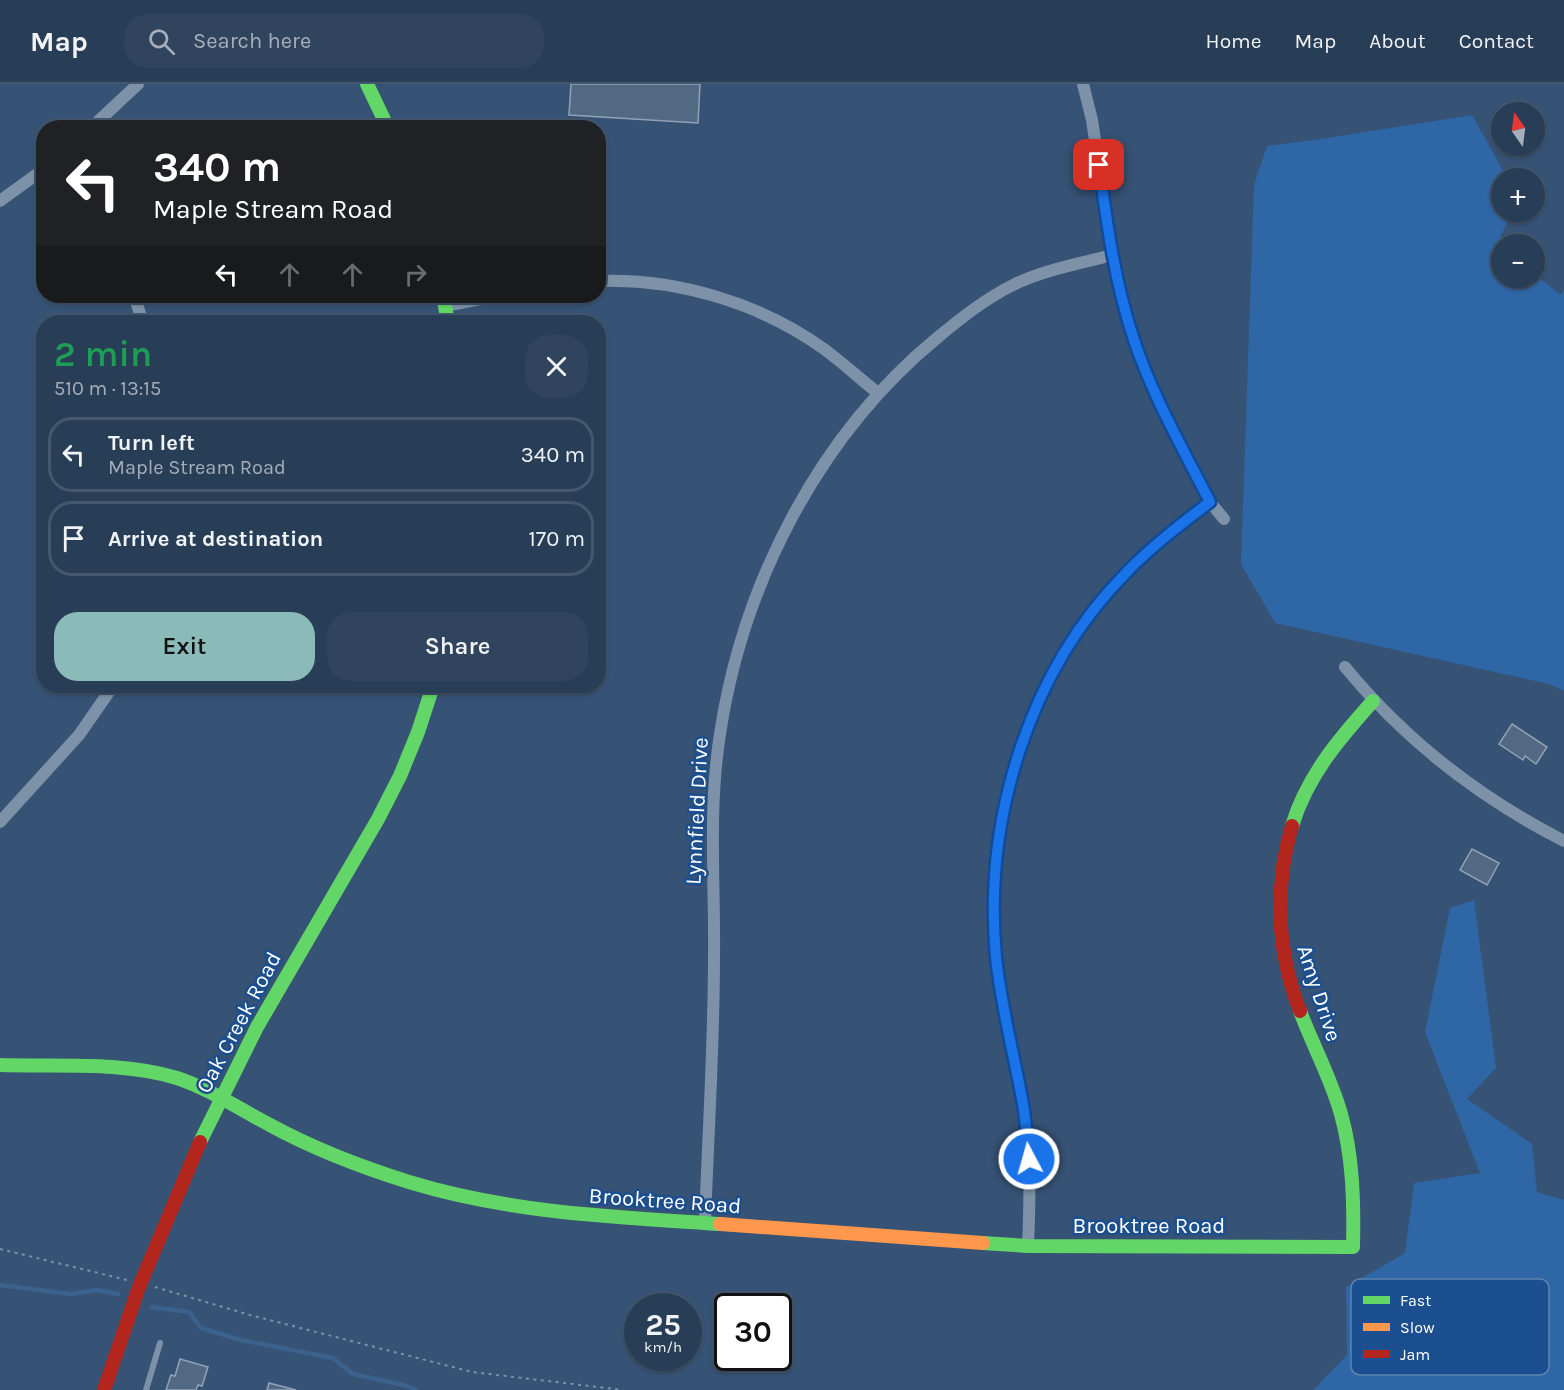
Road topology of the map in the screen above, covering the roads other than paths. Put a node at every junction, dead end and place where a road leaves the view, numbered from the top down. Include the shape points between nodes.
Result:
1 (138, 84) edge
2 (367, 84) edge
3 (1083, 84) edge
4 (100, 120) edge
5 (384, 120) edge
6 (36, 175) edge
7 (0, 201) edge
8 (1112, 255) junction
9 (606, 282) edge
10 (878, 393) junction
11 (1210, 502) junction
12 (1224, 519) dead end
13 (1344, 667) dead end
14 (108, 693) edge
15 (431, 693) edge
16 (1373, 701) junction
17 (0, 822) edge
18 (1564, 841) edge
19 (0, 1065) edge
20 (219, 1098) junction
21 (705, 1223) junction
22 (1029, 1246) junction
23 (1353, 1247) joint
24 (160, 1343) dead end
25 (104, 1390) edge
26 (146, 1390) edge

1 - 4 street
2 - 5 street
3 - 8 street
6 - 7 street
8 - 10 street, Lynnfield Drive via 1040,274 984,301 925,347
8 - 11 street via 1133,339 1149,382
9 - 10 street via 700,291 734,303 824,349
10 - 21 street, Lynnfield Drive via 820,469 774,553 740,642 724,705 711,831 714,958
11 - 12 street
11 - 22 street via 1126,573 1080,629 1036,710 1009,783 999,840 994,912 1000,985 1029,1159
13 - 16 street
14 - 17 street via 79,735
15 - 20 street, Oak Creek Road via 415,741 379,820
16 - 18 street via 1456,774
16 - 23 street, Amy Drive via 1326,756 1304,796 1289,835 1280,886 1281,937 1288,978 1345,1128 1354,1192
19 - 20 street, Brooktree Road via 131,1070 166,1076
20 - 21 street, Brooktree Road via 322,1150 417,1184 529,1209
20 - 25 street, Oak Creek Road via 140,1283
21 - 22 street, Brooktree Road
22 - 23 street, Brooktree Road
24 - 26 lane

